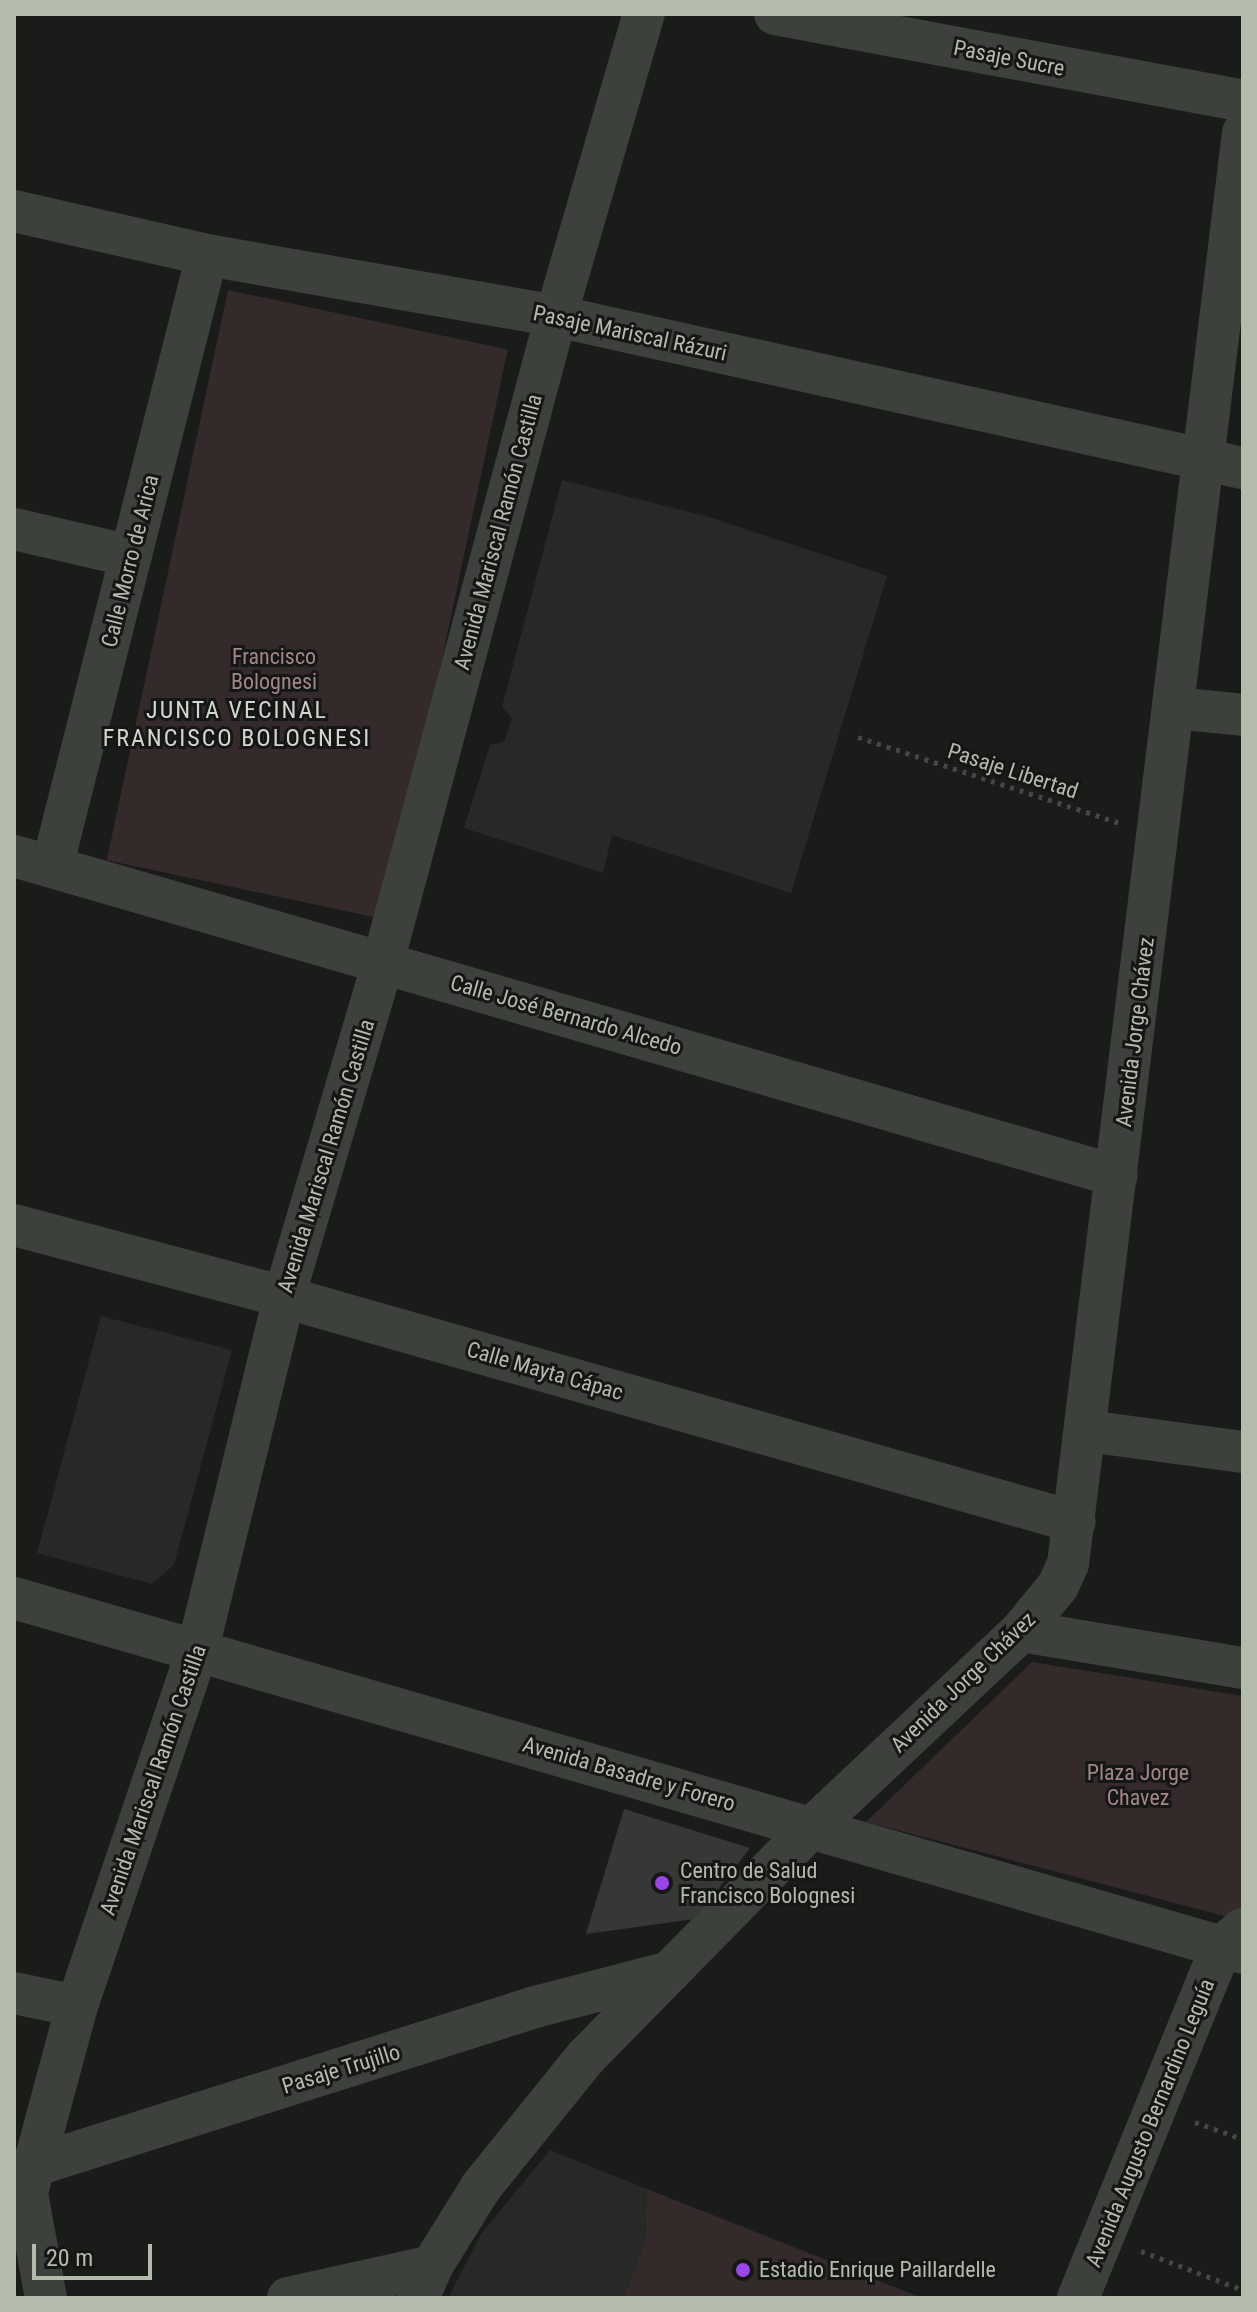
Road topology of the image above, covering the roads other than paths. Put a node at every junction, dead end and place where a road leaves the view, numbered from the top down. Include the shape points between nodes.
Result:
1 (644, 14) edge
2 (775, 14) edge
3 (1243, 101) edge
4 (1243, 141) edge
5 (14, 211) edge
6 (207, 255) junction
7 (556, 316) junction
8 (1223, 465) edge
9 (14, 529) edge
10 (131, 556) junction
11 (1174, 708) junction
12 (1243, 715) edge
13 (33, 862) edge
14 (383, 962) junction
15 (1117, 1176) junction
16 (14, 1225) edge
17 (284, 1297) junction
18 (1087, 1431) junction
19 (1243, 1452) edge
20 (1075, 1522) junction
21 (14, 1598) edge
22 (1021, 1631) junction
23 (198, 1648) junction
24 (1243, 1668) edge
25 (812, 1827) junction
26 (1236, 1943) edge
27 (670, 1972) junction
28 (14, 1993) edge
29 (77, 2006) junction
30 (24, 2169) edge
31 (425, 2282) edge
32 (46, 2298) edge
33 (288, 2298) edge
34 (1078, 2298) edge

1 - 7 street, Avenida Mariscal Ramón Castilla
2 - 3 street, Pasaje Sucre
4 - 8 street, Avenida Jorge Chávez
5 - 6 street, Pasaje Mariscal Rázuri
6 - 7 street, Pasaje Mariscal Rázuri
6 - 10 street, Calle Morro de Arica
7 - 8 street, Pasaje Mariscal Rázuri
7 - 14 street, Avenida Mariscal Ramón Castilla
8 - 11 street, Avenida Jorge Chávez
9 - 10 street
10 - 13 street, Calle Morro de Arica
11 - 12 street
11 - 15 street, Avenida Jorge Chávez
13 - 14 street, Calle José Bernardo Alcedo
14 - 15 street, Calle José Bernardo Alcedo
14 - 17 street, Avenida Mariscal Ramón Castilla
15 - 18 street, Avenida Jorge Chávez
16 - 17 street, Calle Mayta Cápac
17 - 20 street, Calle Mayta Cápac
17 - 23 street, Avenida Mariscal Ramón Castilla
18 - 19 street
18 - 20 street, Avenida Jorge Chávez
20 - 22 street, Avenida Jorge Chávez via 1068,1564 1058,1586
21 - 23 street, Avenida Basadre y Forero
22 - 24 street
22 - 25 street, Avenida Jorge Chávez
23 - 25 street, Avenida Basadre y Forero
23 - 29 street, Avenida Mariscal Ramón Castilla
25 - 26 street, Avenida Basadre y Forero
25 - 27 street
26 - 34 street, Avenida Augusto Bernardino Leguía via 1156,2108
27 - 30 street, Pasaje Trujillo via 535,2007
27 - 31 street via 537,2114 481,2187
28 - 29 street
29 - 30 street, Avenida Mariscal Ramón Castilla
30 - 32 street, Avenida Mariscal Ramón Castilla
31 - 33 street

